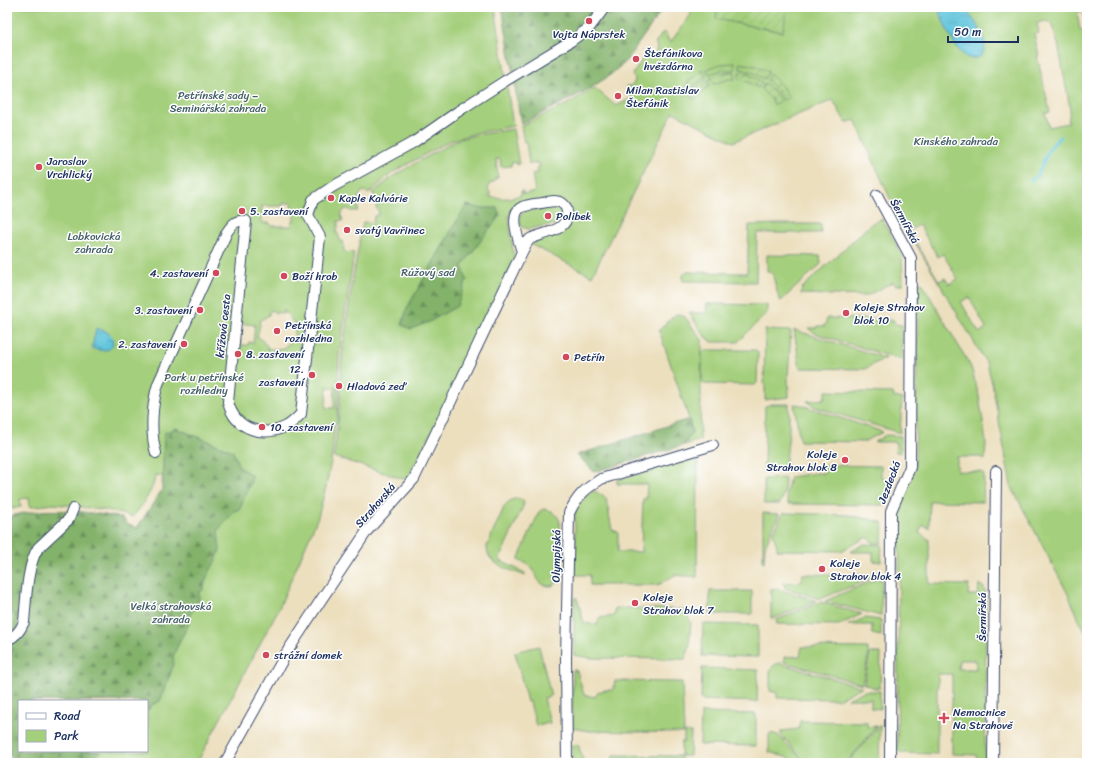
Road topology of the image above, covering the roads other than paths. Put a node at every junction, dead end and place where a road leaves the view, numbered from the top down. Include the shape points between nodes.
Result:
1 (605, 7) edge
2 (877, 195) dead end
3 (522, 252) junction
4 (911, 258) joint
5 (713, 445) dead end
6 (156, 453) dead end
7 (996, 471) dead end
8 (72, 509) dead end
9 (7, 640) edge
10 (225, 763) edge
11 (567, 763) edge
12 (890, 763) edge
13 (993, 763) edge

1 - 6 street, křížová cesta via 589,28 571,41 505,81 414,142 313,200 308,214 320,237 301,414 289,425 270,432 254,430 235,418 228,402 246,221 235,222 227,232 158,384 154,398 152,435
2 - 4 street, Šermířská
3 - 3 street, Strahovská via 529,240 563,226 567,219 564,204 554,201 522,207 517,211 515,218
3 - 10 street, Strahovská via 414,479 367,531 328,589 287,652
4 - 12 street, Jezdecká via 910,467 891,511
5 - 11 street, Olympijská via 601,479 585,490 575,501 569,514
7 - 13 street, Šermířská
8 - 9 street via 69,519 38,548 32,564 24,622 21,629

